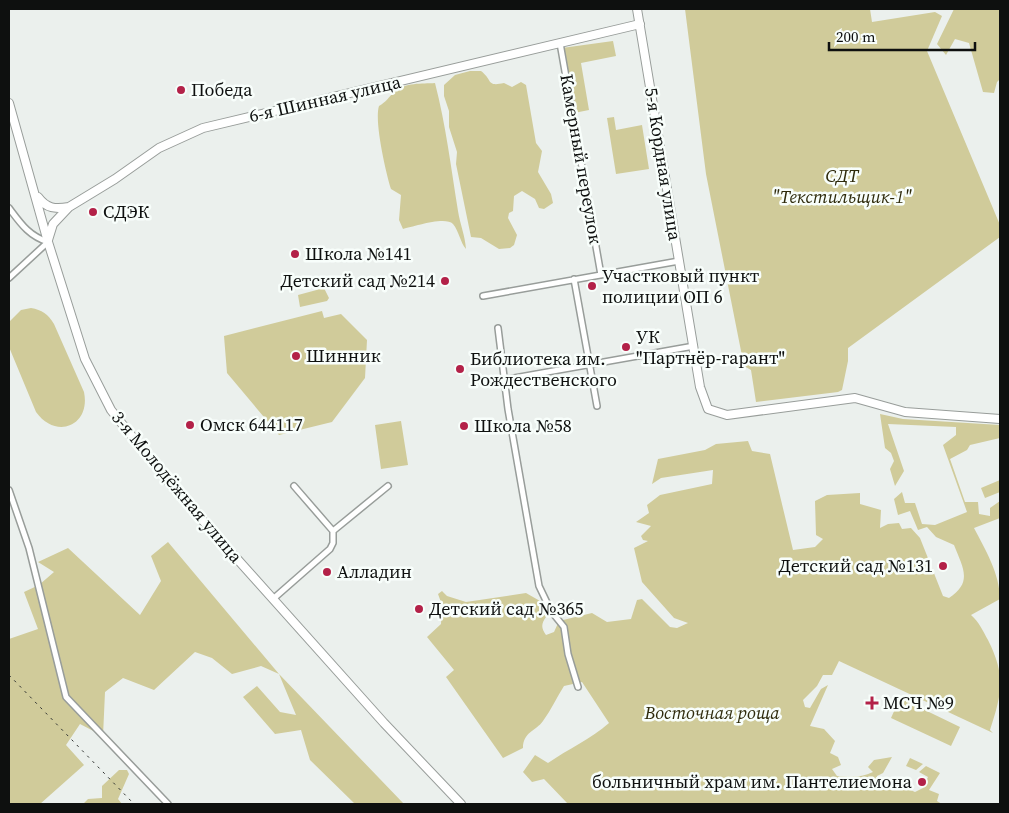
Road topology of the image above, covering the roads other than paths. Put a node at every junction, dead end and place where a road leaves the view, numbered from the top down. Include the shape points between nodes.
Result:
1 (637, 9) edge
2 (640, 24) junction
3 (560, 43) junction
4 (9, 103) edge
5 (35, 192) junction
6 (69, 207) junction
7 (9, 208) edge
8 (48, 242) junction
9 (679, 261) junction
10 (601, 275) junction
11 (9, 278) edge
12 (574, 279) junction
13 (483, 296) dead end
14 (498, 328) dead end
15 (694, 346) junction
16 (590, 364) junction
17 (503, 380) junction
18 (597, 406) dead end
19 (1000, 419) edge
20 (294, 486) dead end
21 (388, 486) dead end
22 (9, 490) edge
23 (333, 531) junction
24 (273, 599) junction
25 (578, 687) dead end
26 (168, 804) edge
27 (461, 804) edge

1 - 2 main road, 5-я Кордная улица
2 - 3 main road, 6-я Шинная улица
2 - 9 main road, 5-я Кордная улица
3 - 6 main road, 6-я Шинная улица via 203,128 159,148
3 - 10 street, Камерный переулок
4 - 5 main road, 3-я Молодёжная улица
5 - 6 main road via 51,208
5 - 8 main road, 3-я Молодёжная улица
6 - 8 main road, 6-я Шинная улица via 53,224
7 - 8 street via 28,233
8 - 11 street
8 - 24 main road, 3-я Молодёжная улица via 85,359 111,410 170,484
9 - 10 street
9 - 15 main road, 5-я Кордная улица
10 - 12 street
12 - 13 street
12 - 16 street
14 - 17 street
15 - 16 street
15 - 19 main road, 5-я Кордная улица via 702,398 708,409 716,413 727,415 855,398 905,412
16 - 17 street
16 - 18 street
17 - 25 street via 539,586 551,611 564,627
20 - 23 street
21 - 23 street
22 - 26 street via 29,548 66,697
23 - 24 street via 330,549
24 - 27 main road, 3-я Молодёжная улица

